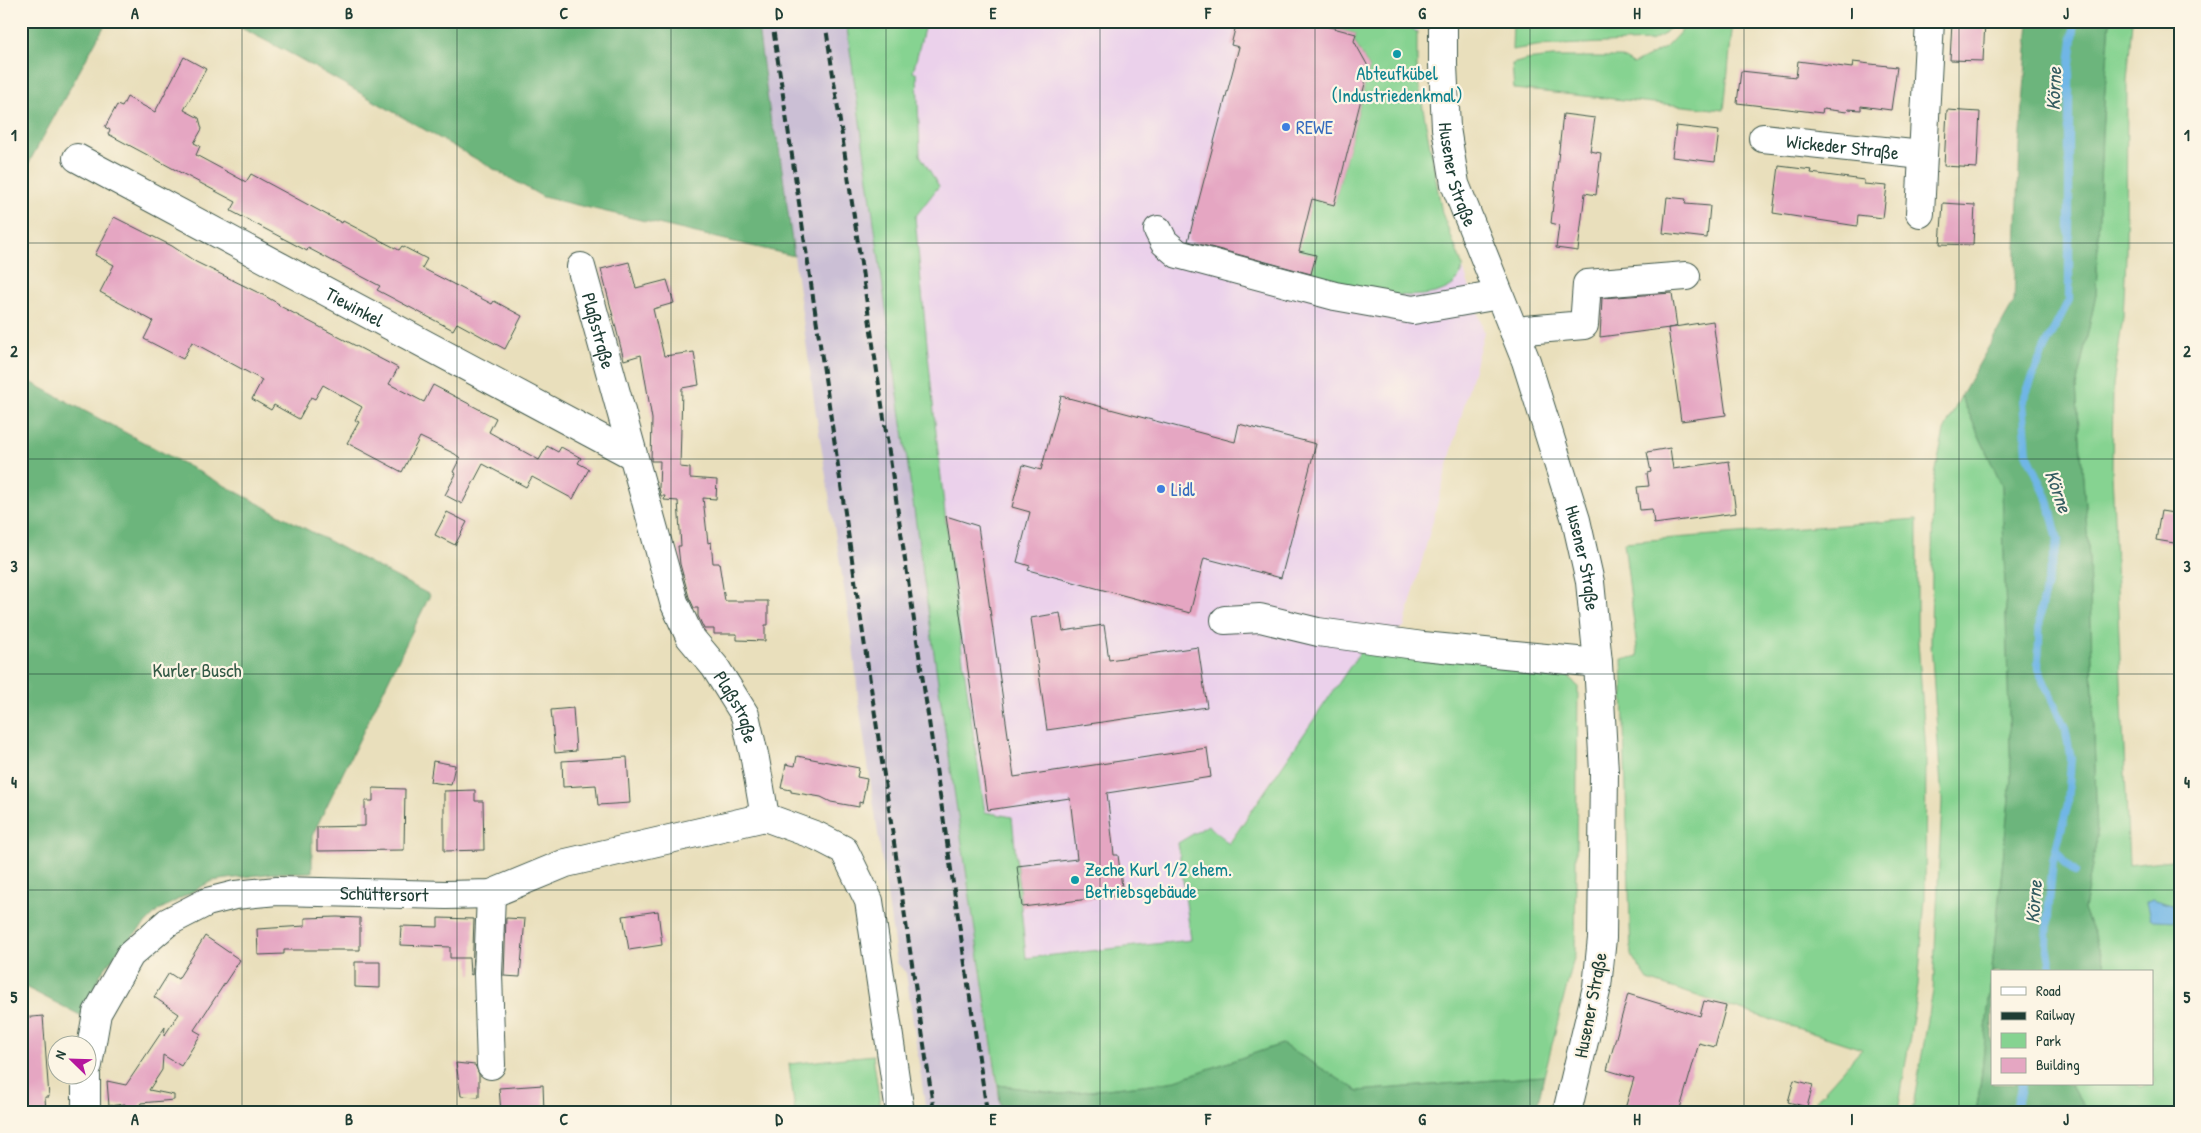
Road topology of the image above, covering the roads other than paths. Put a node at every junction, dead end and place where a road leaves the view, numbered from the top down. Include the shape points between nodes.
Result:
1 (1930, 21) edge
2 (1442, 22) edge
3 (1763, 138) dead end
4 (1922, 155) junction
5 (77, 158) dead end
6 (1920, 213) dead end
7 (1158, 230) dead end
8 (581, 267) dead end
9 (1686, 276) dead end
10 (1499, 294) junction
11 (1514, 331) junction
12 (632, 455) junction
13 (1225, 620) dead end
14 (1598, 663) junction
15 (765, 817) junction
16 (490, 894) junction
17 (93, 1036) edge
18 (491, 1065) dead end
19 (86, 1086) edge
20 (86, 1112) edge
21 (900, 1112) edge
22 (1567, 1112) edge

1 - 4 street, Wickeder Straße
2 - 10 street, Husener Straße via 1446,128 1455,184
3 - 4 street, Wickeder Straße
4 - 6 street, Wickeder Straße
5 - 12 street, Tiewinkel
7 - 10 street via 1164,242 1178,254 1371,304 1413,310
8 - 12 street, Plaßstraße
9 - 11 street via 1587,284 1584,325
10 - 11 street, Husener Straße
11 - 14 street, Husener Straße via 1576,520 1590,582
12 - 15 street, Plaßstraße via 674,602 690,637 715,667 745,715
13 - 14 street via 1260,618 1318,632
14 - 22 street, Husener Straße via 1604,772 1602,938 1597,987
15 - 16 street, Schüttersort via 566,863
15 - 21 street via 817,836 844,850 869,900
16 - 17 street, Schüttersort via 277,891 235,895 207,902 168,922 130,955 97,1013
16 - 18 street
19 - 20 street

